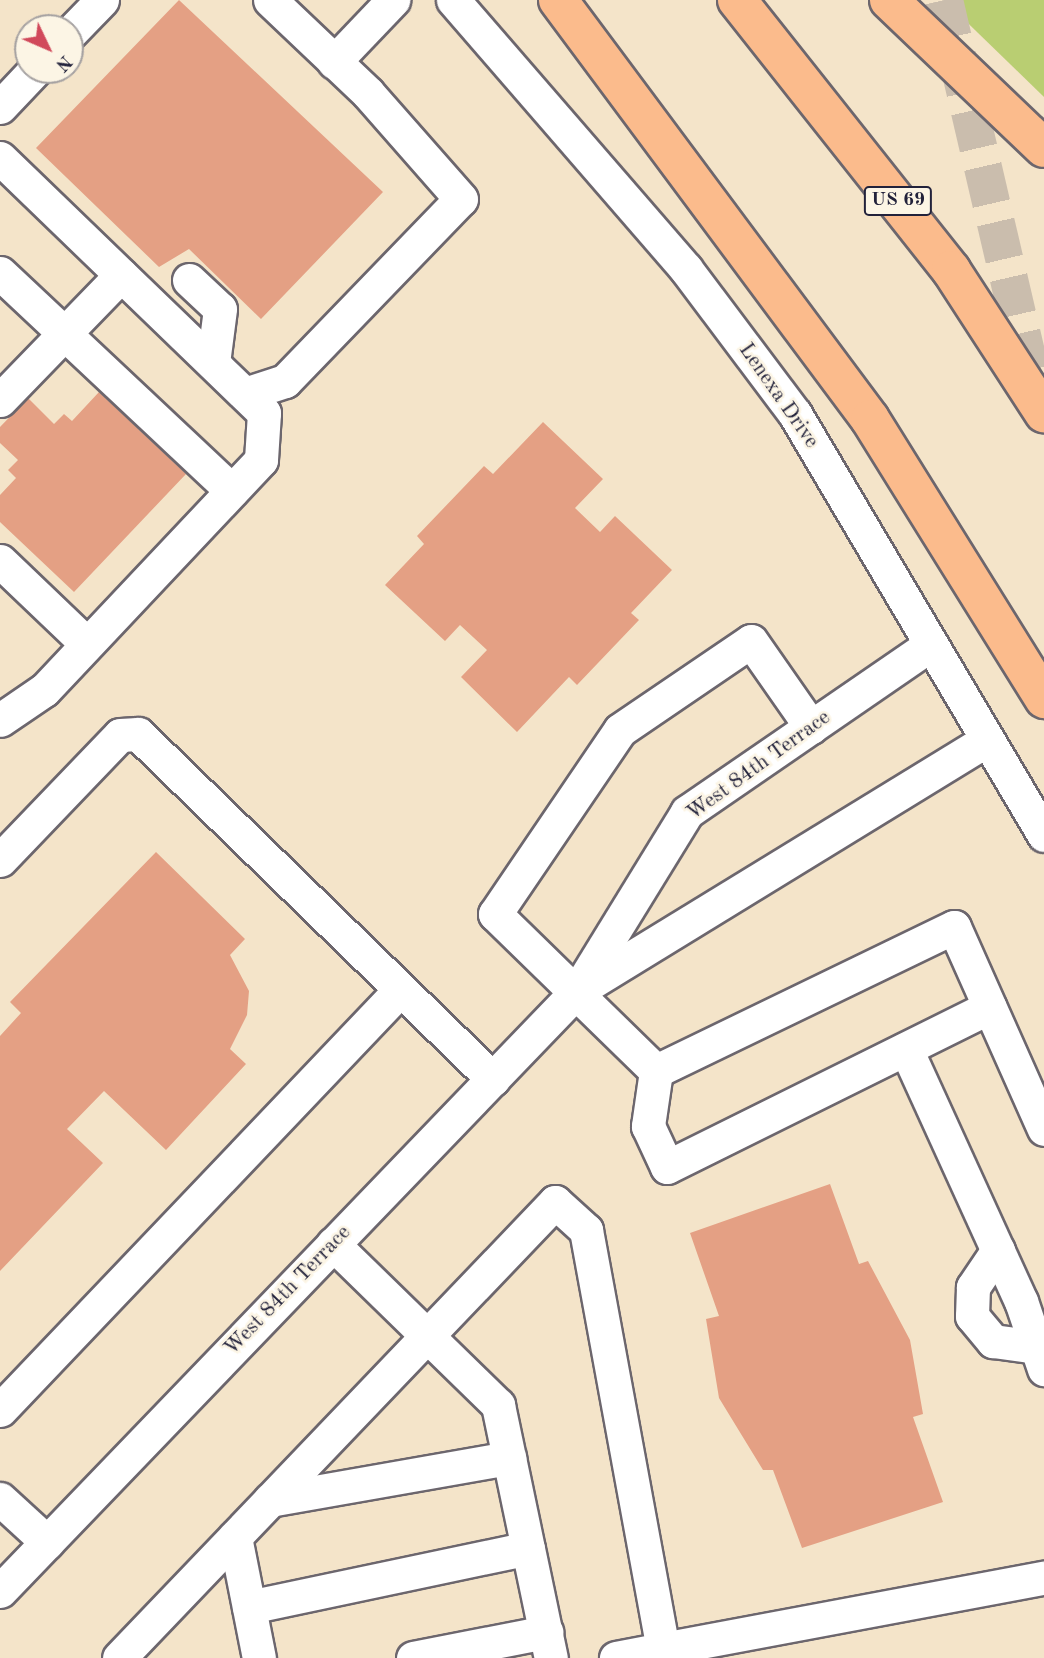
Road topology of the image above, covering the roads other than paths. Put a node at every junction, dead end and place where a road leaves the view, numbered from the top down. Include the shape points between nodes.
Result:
1 (102, 0) edge
2 (270, 0) edge
3 (393, 0) edge
4 (453, 0) edge
5 (558, 0) edge
6 (737, 0) edge
7 (889, 0) edge
8 (84, 19) edge
9 (334, 62) junction
10 (22, 84) edge
11 (0, 107) edge
12 (1044, 148) edge
13 (0, 158) edge
14 (0, 273) edge
15 (121, 275) junction
16 (189, 279) dead end
17 (64, 334) junction
18 (213, 363) junction
19 (245, 394) junction
20 (0, 399) edge
21 (1044, 413) edge
22 (232, 491) junction
23 (0, 561) edge
24 (88, 644) junction
25 (931, 645) junction
26 (1044, 699) edge
27 (5, 705) edge
28 (811, 727) junction
29 (986, 740) junction
30 (1044, 835) edge
31 (0, 860) edge
32 (399, 991) junction
33 (577, 991) junction
34 (990, 1007) junction
35 (906, 1049) junction
36 (656, 1071) junction
37 (493, 1079) junction
38 (1044, 1129) edge
39 (333, 1244) junction
40 (998, 1250) junction
41 (1032, 1297) edge
42 (426, 1335) junction
43 (1040, 1358) edge
44 (0, 1410) edge
45 (509, 1458) junction
46 (0, 1500) edge
47 (270, 1500) junction
48 (235, 1536) junction
49 (47, 1542) junction
50 (528, 1548) junction
51 (1044, 1578) edge
52 (0, 1591) edge
53 (249, 1607) junction
54 (548, 1645) edge
55 (745, 1646) edge
56 (663, 1649) junction
57 (119, 1658) edge
58 (259, 1658) edge
59 (413, 1658) edge
60 (617, 1658) edge

1 - 8 street
2 - 9 street
3 - 9 street
4 - 25 street, Lenexa Drive via 686,269 795,414
5 - 26 highway via 870,419
6 - 21 highway, US 69 via 951,270
7 - 12 highway
9 - 19 street via 461,199 285,381
10 - 11 street
13 - 15 street
14 - 17 street
15 - 17 street
15 - 18 street
16 - 18 street via 220,309
17 - 20 street
17 - 22 street
18 - 19 street
19 - 22 street via 264,413 261,460
22 - 24 street
23 - 24 street
24 - 27 street via 44,690
25 - 28 street, West 84th Terrace
25 - 29 street, Lenexa Drive
28 - 33 street, West 84th Terrace via 687,812
28 - 33 street via 751,641 620,730 495,914
29 - 30 street, Lenexa Drive
29 - 33 street, West 84th Terrace
31 - 32 street via 120,735 138,734
32 - 37 street
32 - 44 street
33 - 36 street
33 - 37 street, West 84th Terrace
34 - 35 street
34 - 36 street via 954,928
34 - 38 street
35 - 36 street via 667,1167 648,1126
35 - 40 street
37 - 39 street, West 84th Terrace
39 - 42 street
39 - 49 street, West 84th Terrace
40 - 41 street
40 - 43 street via 974,1287 972,1317 993,1341
41 - 43 street
42 - 45 street via 498,1405
42 - 47 street
42 - 56 street via 555,1202 586,1230
45 - 47 street
45 - 50 street
46 - 49 street
47 - 48 street
48 - 53 street
48 - 57 street
49 - 52 street, West 84th Terrace
50 - 53 street
50 - 54 street
51 - 55 street
53 - 58 street
54 - 59 street
55 - 56 street
56 - 60 street

